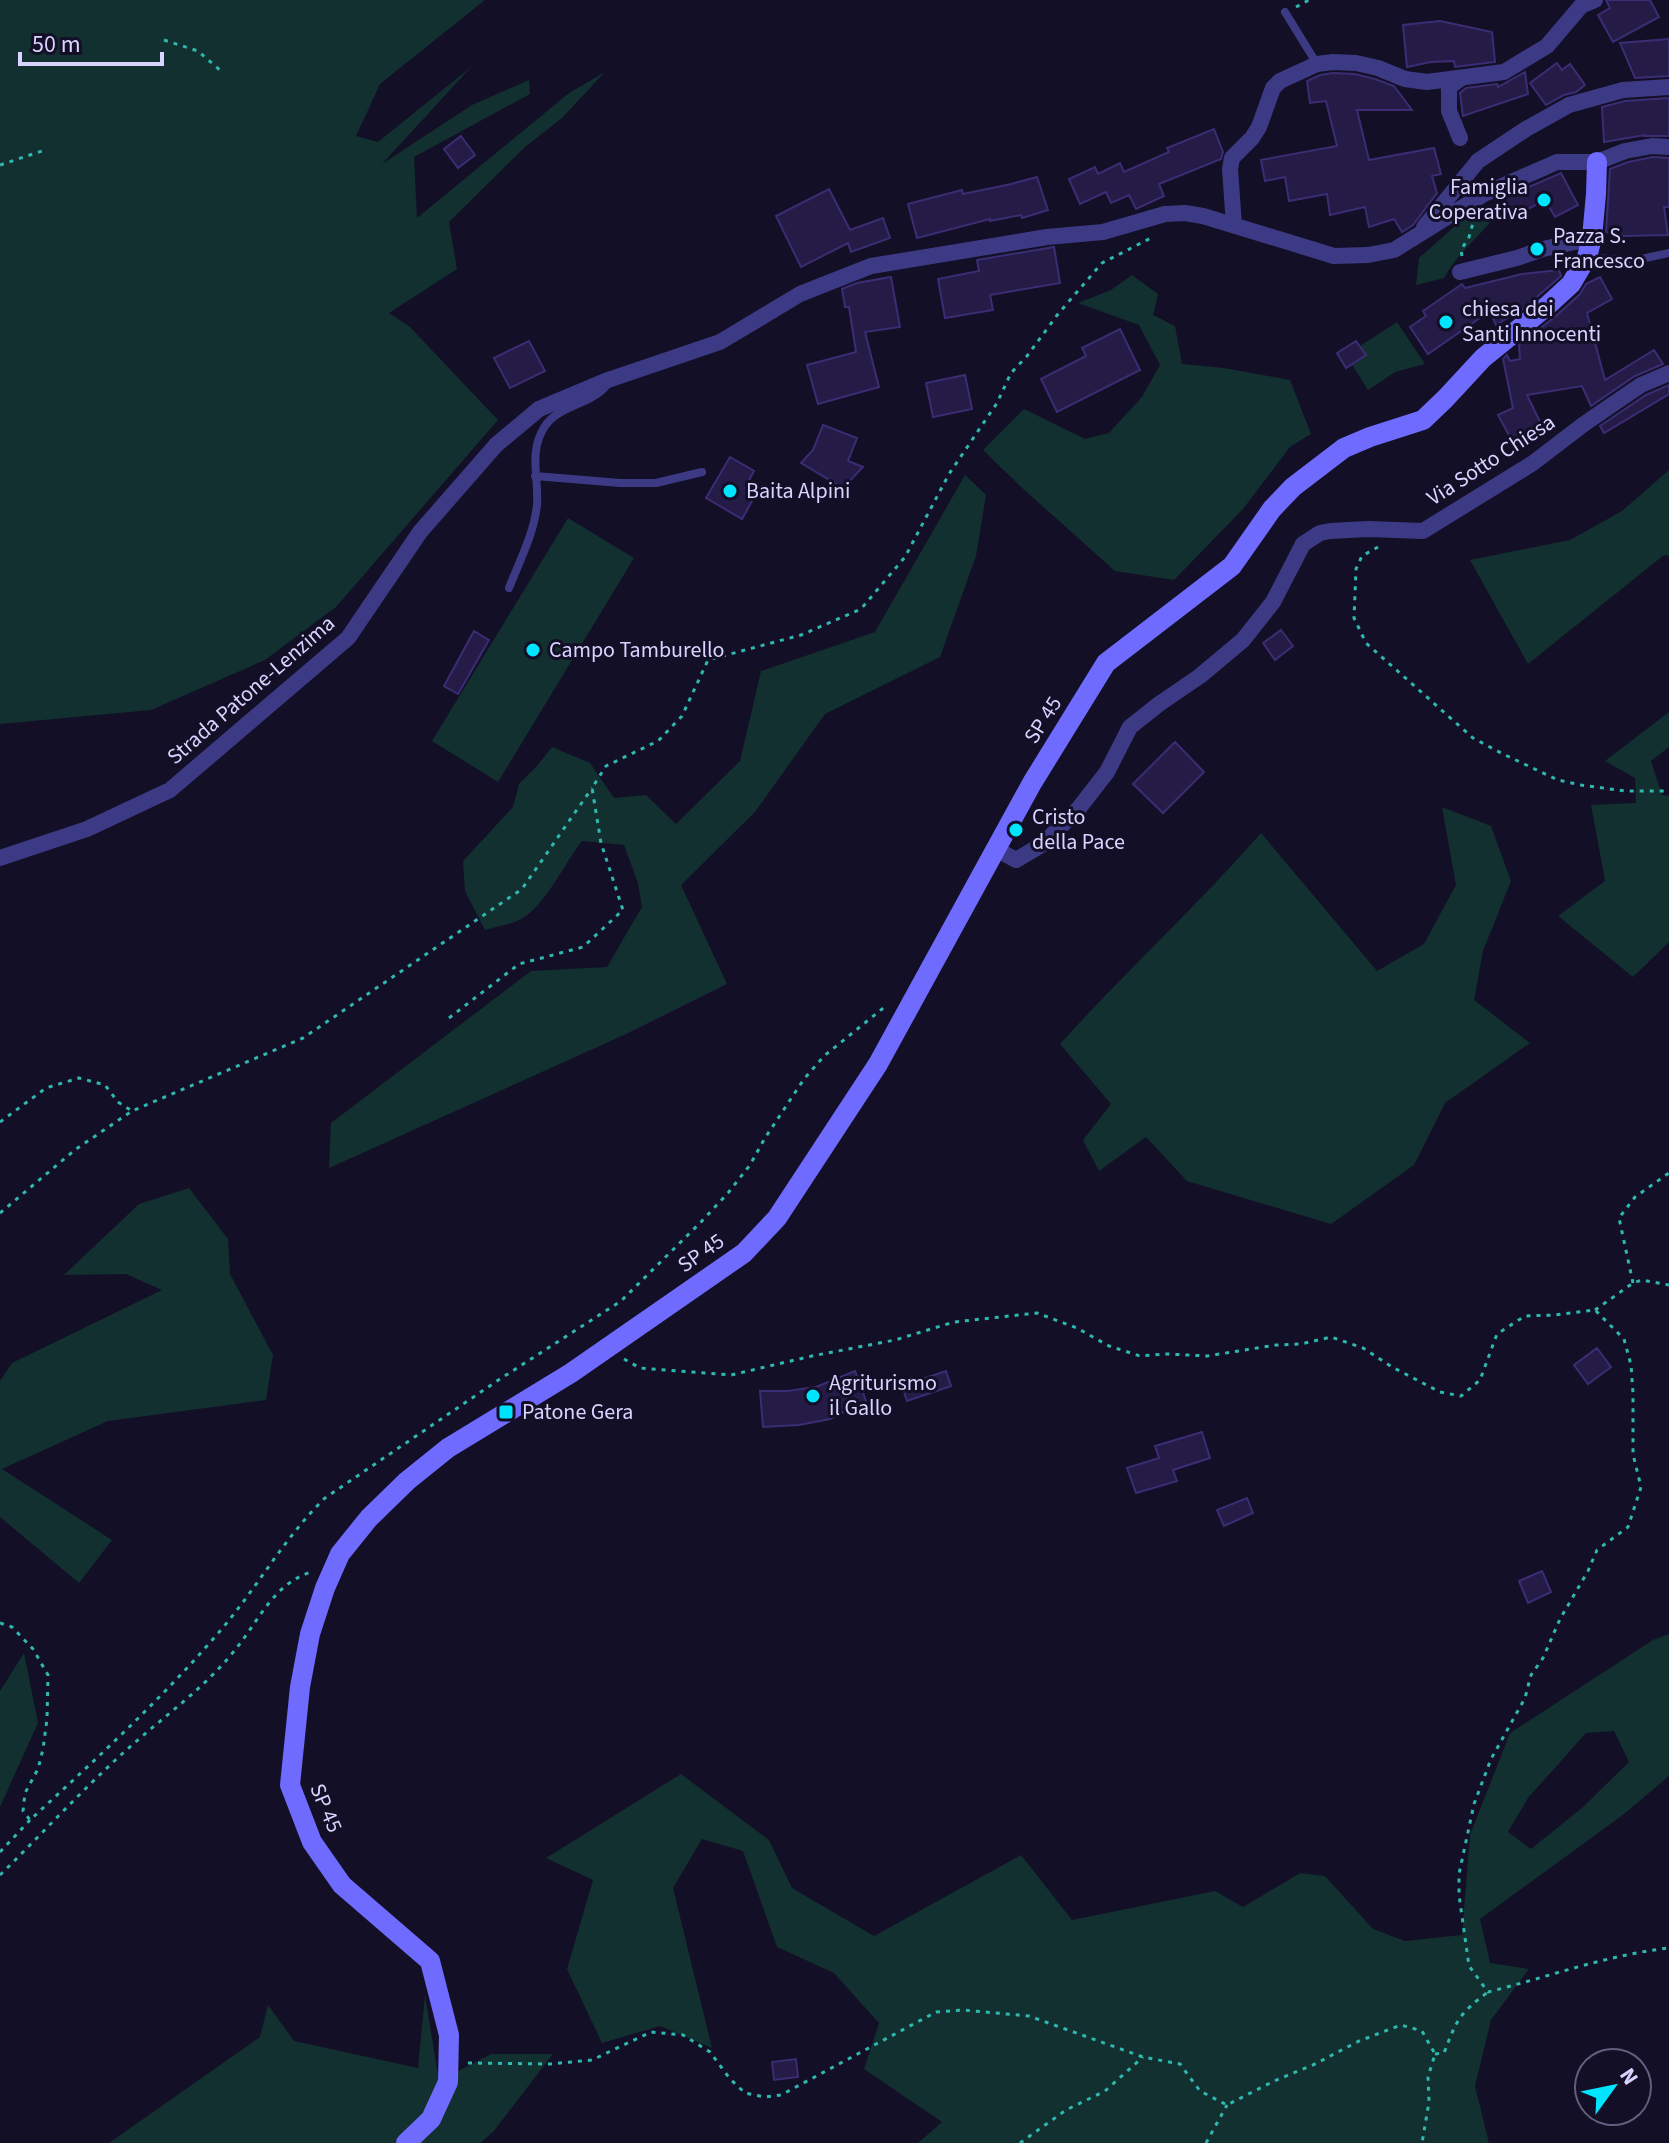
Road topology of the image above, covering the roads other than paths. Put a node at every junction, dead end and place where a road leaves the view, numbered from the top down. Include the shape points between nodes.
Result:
1 (1595, 0) edge
2 (1285, 12) dead end
3 (1317, 64) junction
4 (1460, 79) junction
5 (1669, 87) edge
6 (1460, 138) dead end
7 (1669, 147) edge
8 (1597, 162) junction
9 (1234, 225) junction
10 (1414, 238) junction
11 (1589, 248) junction
12 (1669, 253) edge
13 (1460, 272) dead end
14 (1669, 373) edge
15 (612, 378) junction
16 (702, 472) dead end
17 (535, 476) junction
18 (509, 588) dead end
19 (996, 849) junction
20 (0, 858) edge
21 (406, 2143) edge

1 - 4 street via 1581,6 1547,46 1504,72
2 - 3 lane
3 - 4 street via 1356,63 1427,82
3 - 9 street via 1273,88 1259,127 1232,158
4 - 6 street via 1449,87 1449,111
5 - 10 street via 1623,90 1569,105 1526,129 1478,161
7 - 8 street via 1625,151
8 - 10 street via 1557,162 1484,194
8 - 11 street
9 - 10 street via 1334,256 1394,250
9 - 15 street, Strada Patone-Lenzima via 1185,213 1165,214 1103,232 871,266 800,294 720,342
11 - 12 lane via 1632,261
11 - 13 street via 1543,249
11 - 19 street, SP 45 via 1571,284 1483,358 1423,420 1344,448 1293,487 1232,566 1106,663
14 - 19 street, Via Sotto Chiesa via 1641,385 1533,463 1423,531 1330,531 1303,544 1273,602 1243,640 1130,727 1107,772 1043,844 1016,860
15 - 17 lane via 600,393 548,422 536,445
15 - 20 street, Strada Patone-Lenzima via 539,409 496,445 420,532 348,638 170,790 87,829
16 - 17 lane via 656,483
17 - 18 lane via 533,525
19 - 21 street, SP 45 via 878,1064 777,1218 744,1253 571,1373 448,1448 369,1518 340,1554 310,1634 290,1785 312,1842 342,1885 430,1961 449,2035 448,2082 431,2119

